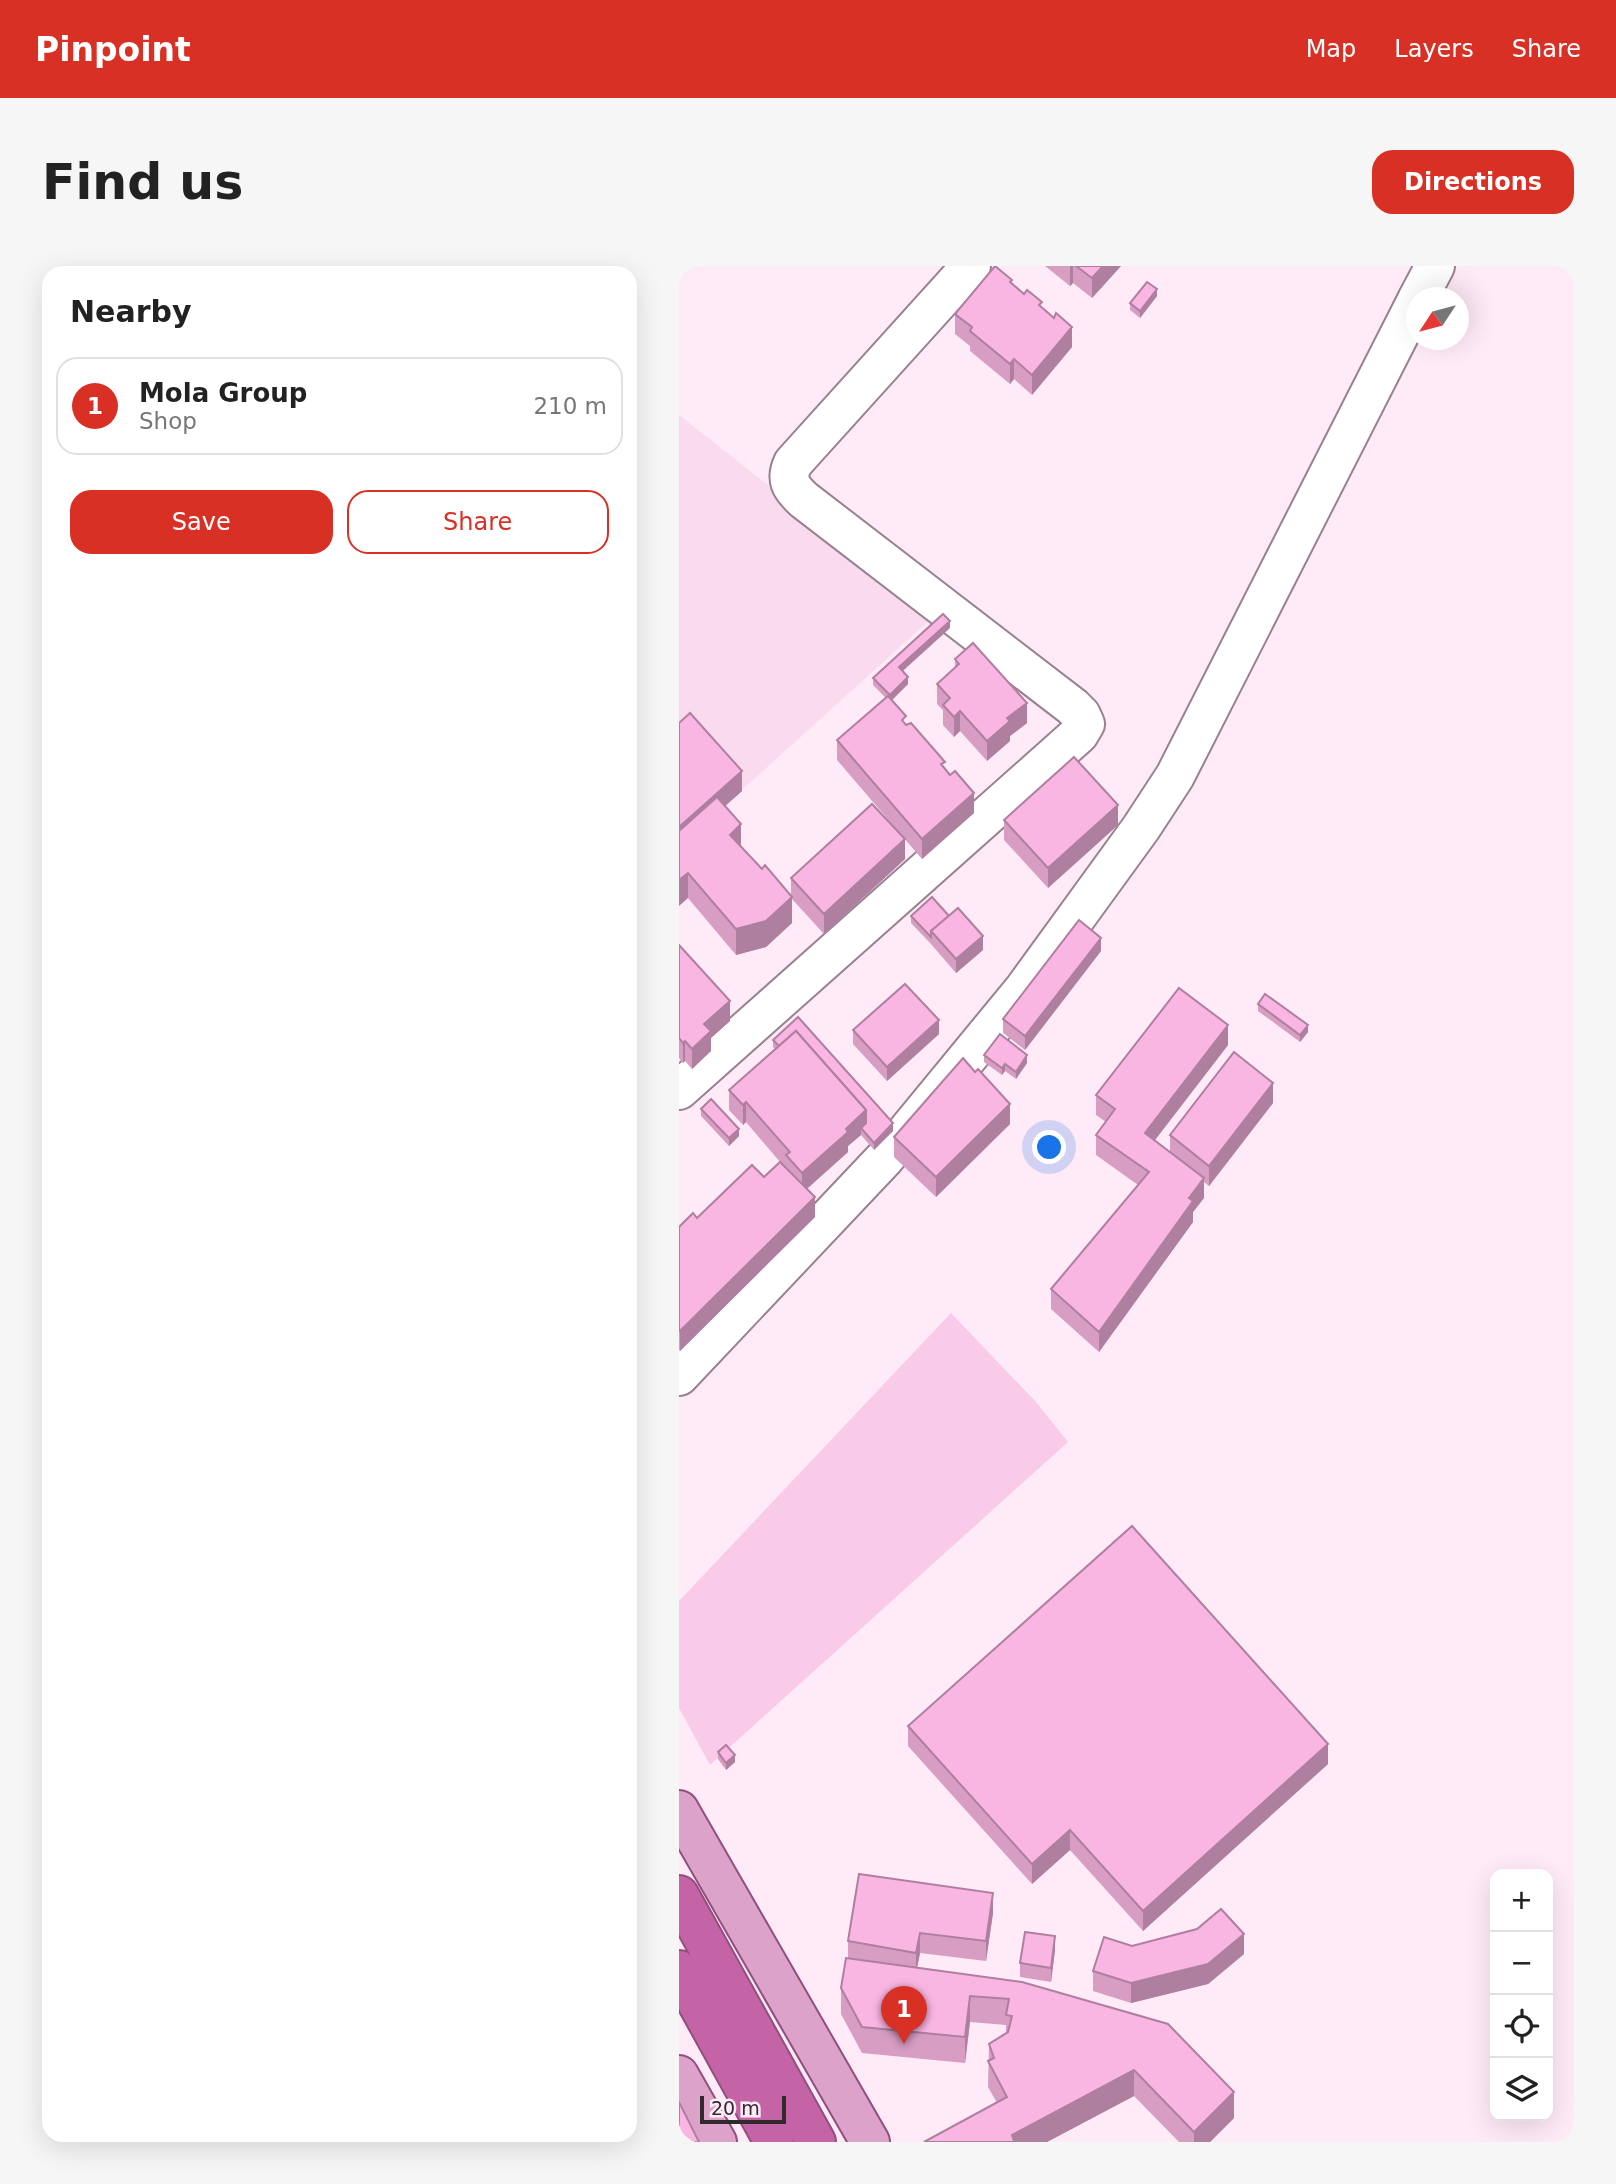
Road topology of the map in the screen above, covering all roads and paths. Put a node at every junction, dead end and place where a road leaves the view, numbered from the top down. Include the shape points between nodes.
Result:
1 (971, 266) edge
2 (1435, 266) edge
3 (1424, 287) edge
4 (1406, 321) edge
5 (679, 1090) edge
6 (679, 1376) edge
7 (679, 1810) edge
8 (679, 1895) edge
9 (679, 1970) edge
10 (679, 2075) edge
11 (717, 2142) edge
12 (775, 2142) edge
13 (816, 2142) edge
14 (870, 2142) edge

1 - 5 street via 793,463 788,473 791,488 1073,707 1085,724
2 - 3 street
4 - 6 street via 1175,776 1141,828 1024,989 885,1158
7 - 14 main road
8 - 13 highway
9 - 12 highway
10 - 11 main road

